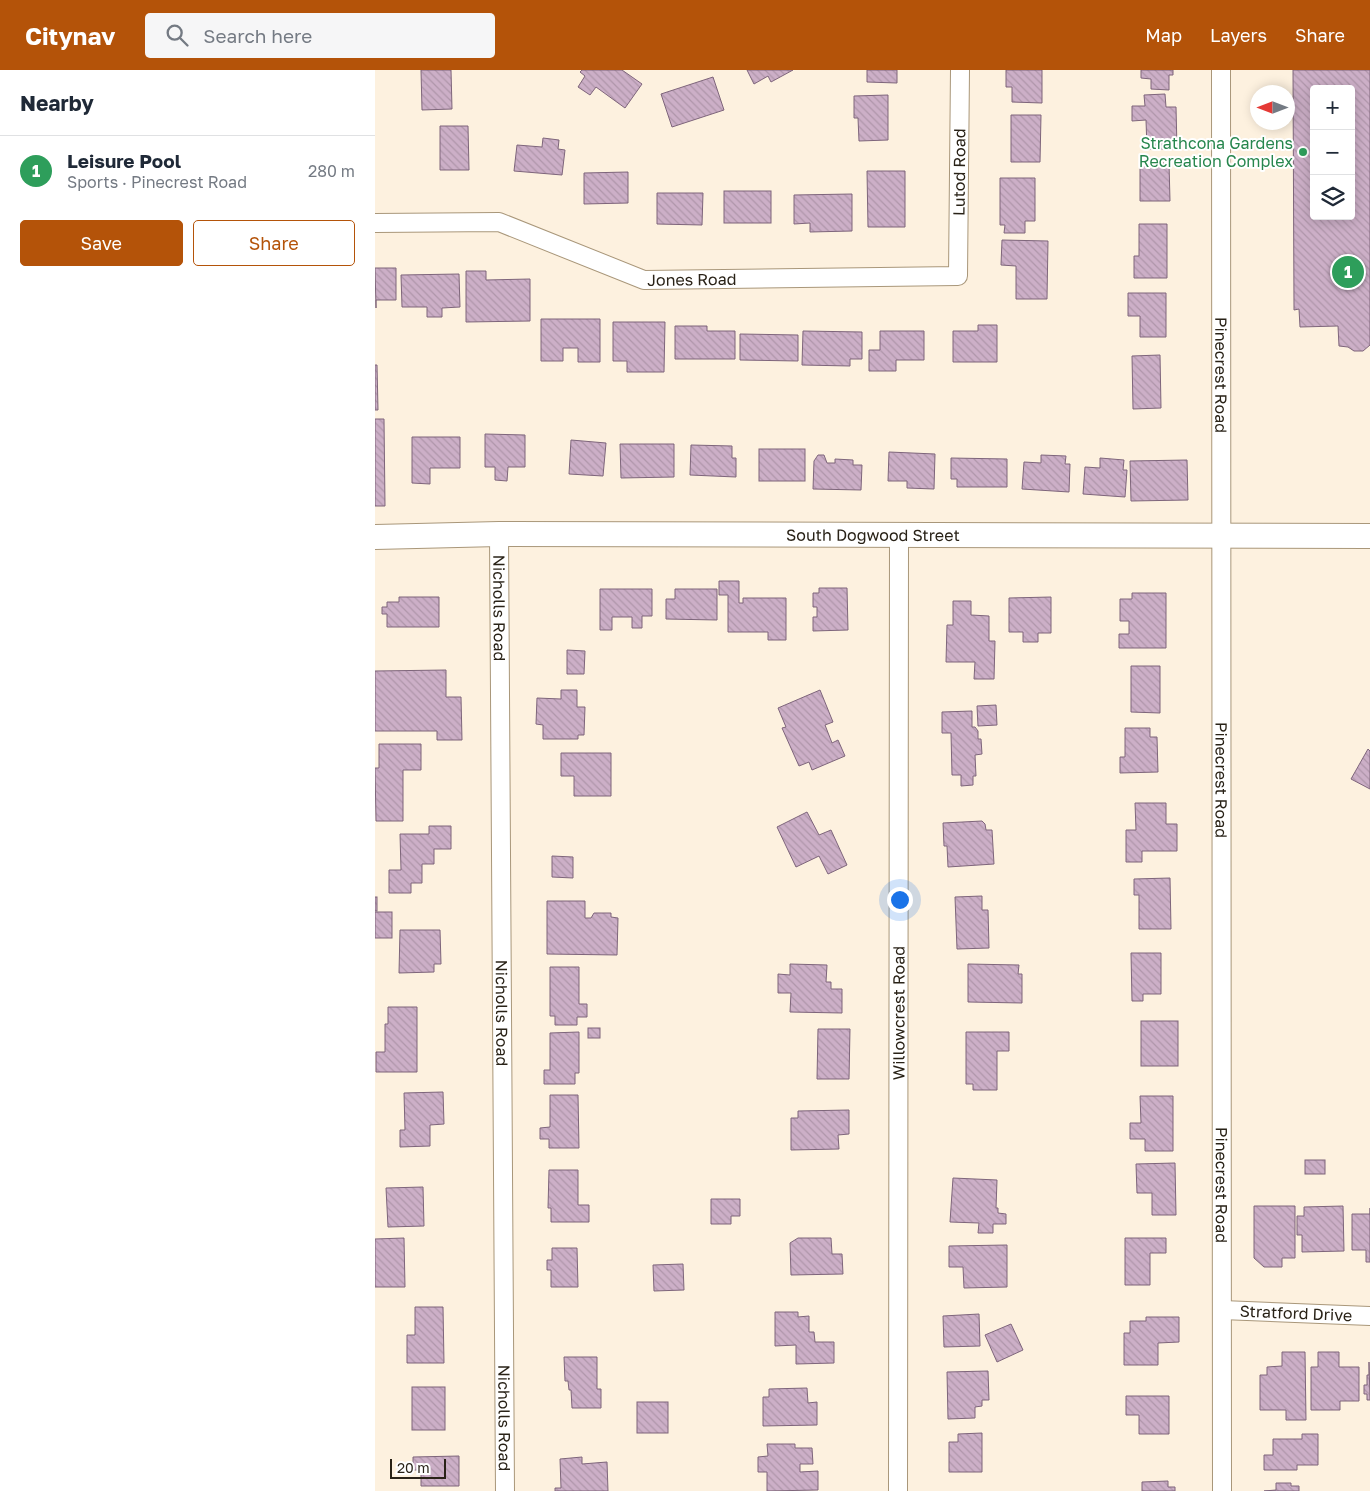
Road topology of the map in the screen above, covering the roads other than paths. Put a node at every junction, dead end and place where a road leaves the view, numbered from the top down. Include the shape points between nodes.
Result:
1 (960, 70) edge
2 (1221, 70) edge
3 (375, 223) edge
4 (957, 276) joint
5 (499, 534) junction
6 (899, 535) junction
7 (1221, 535) junction
8 (1370, 536) edge
9 (375, 537) edge
10 (1222, 1310) junction
11 (1370, 1316) edge
12 (505, 1491) edge
13 (898, 1491) edge
14 (1222, 1491) edge

1 - 4 street, Lutod Road
2 - 7 street, Pinecrest Road
3 - 4 street, Jones Road via 499,222 644,280
5 - 6 main road, South Dogwood Street
5 - 9 main road, South Dogwood Street
5 - 12 street, Nicholls Road
6 - 7 main road, South Dogwood Street
6 - 13 street, Willowcrest Road
7 - 8 main road, South Dogwood Street
7 - 10 street, Pinecrest Road
10 - 11 street, Stratford Drive
10 - 14 street, Pinecrest Road

